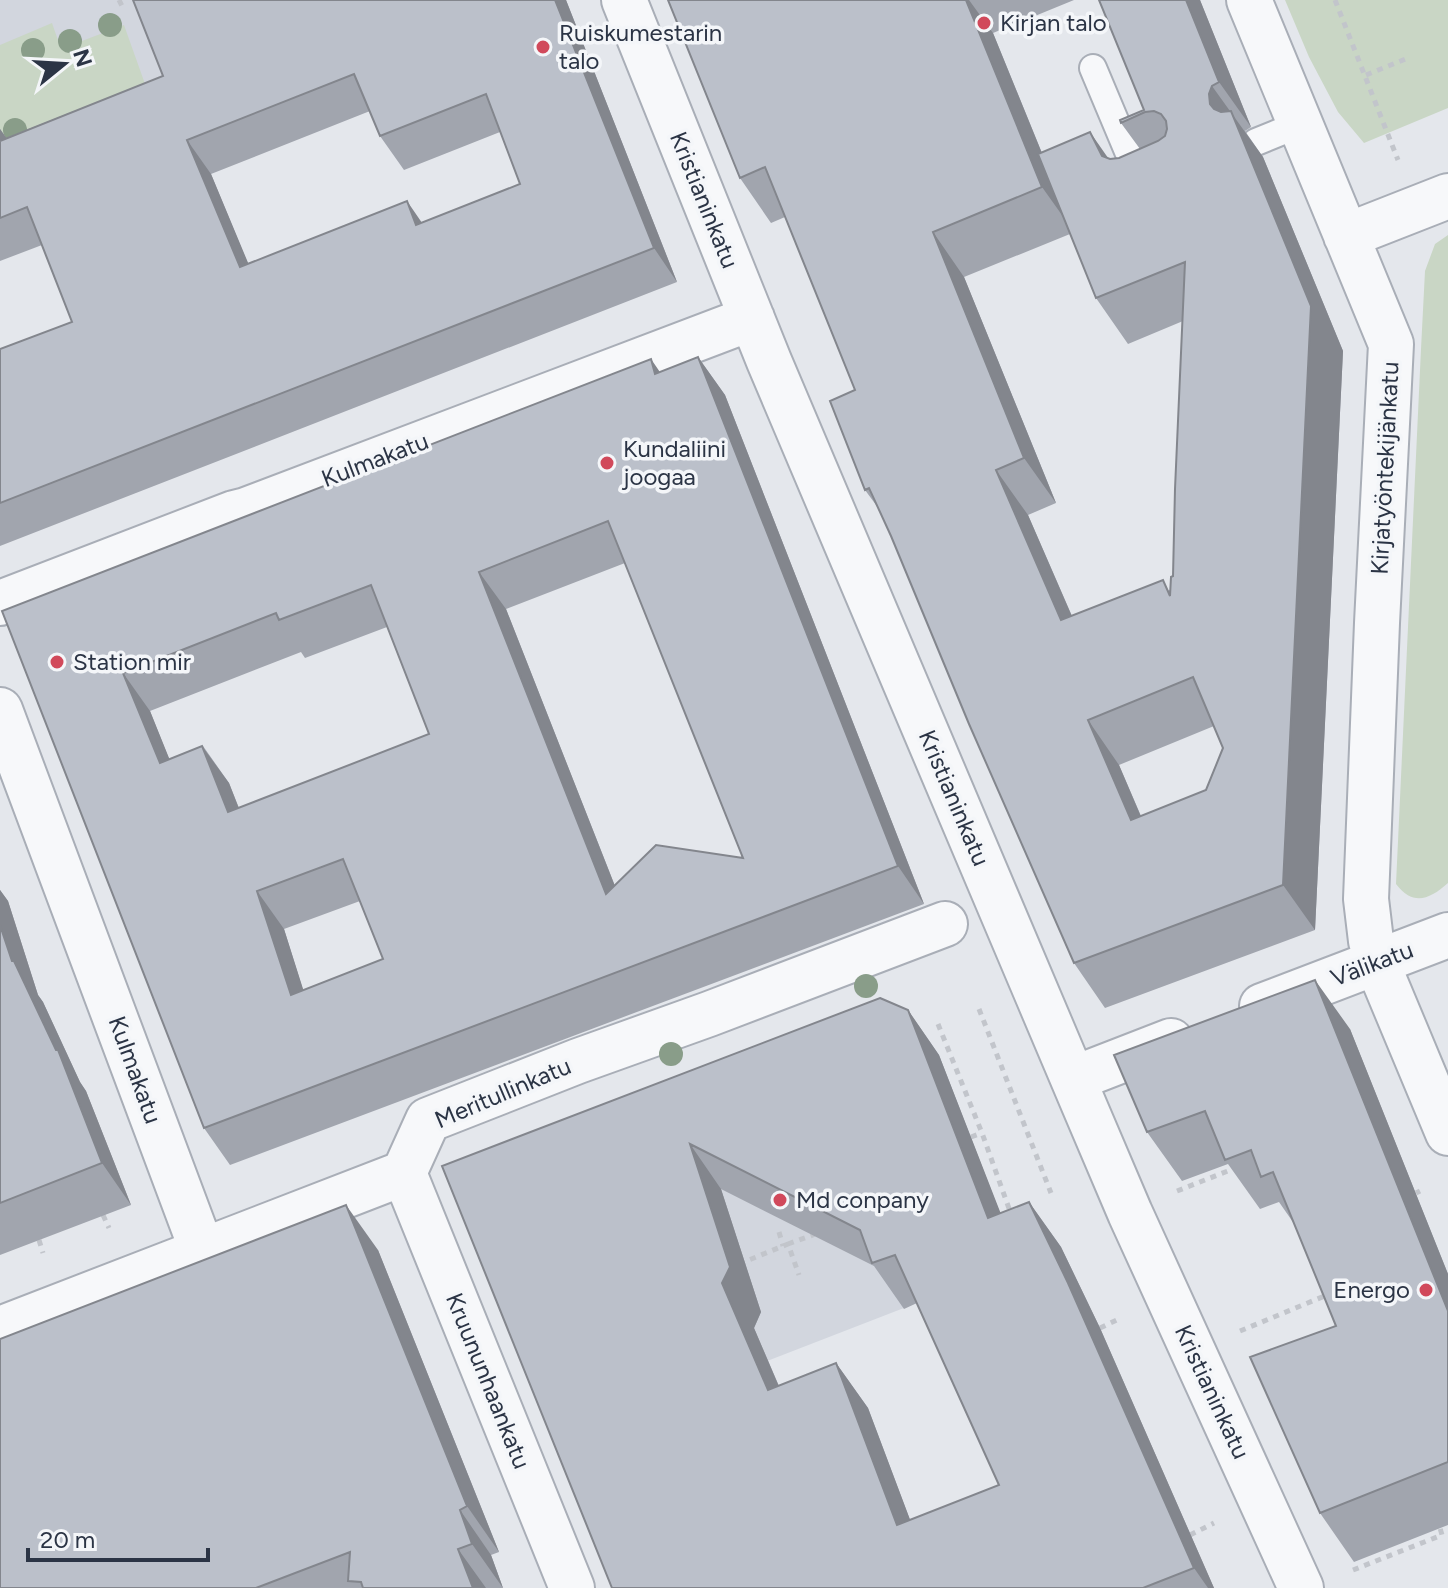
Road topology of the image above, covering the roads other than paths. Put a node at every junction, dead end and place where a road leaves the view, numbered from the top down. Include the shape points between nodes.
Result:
1 (624, 0) edge
2 (1249, 0) edge
3 (1093, 68) dead end
4 (1300, 124) junction
5 (1256, 142) dead end
6 (1170, 178) edge
7 (1448, 196) edge
8 (1346, 236) junction
9 (752, 318) junction
10 (0, 603) edge
11 (0, 710) edge
12 (945, 924) dead end
13 (1448, 935) edge
14 (1377, 963) junction
15 (1073, 1079) junction
16 (1448, 1133) edge
17 (404, 1173) junction
18 (202, 1250) junction
19 (0, 1329) edge
20 (572, 1588) edge
21 (1301, 1588) edge

1 - 9 street, Kristianinkatu
2 - 4 street, Kirjatyöntekijänkatu
3 - 6 lane via 1144,189
4 - 5 lane
4 - 8 street, Kirjatyöntekijänkatu
7 - 8 street
8 - 14 street, Kirjatyöntekijänkatu via 1391,344 1366,899
9 - 10 street, Kulmakatu
9 - 15 street, Kristianinkatu
11 - 18 street, Kulmakatu
12 - 17 street, Meritullinkatu via 428,1120
13 - 14 street, Välikatu
14 - 15 street, Välikatu
14 - 16 street, Kirjatyöntekijänkatu
15 - 21 street, Kristianinkatu
17 - 18 street
17 - 20 street, Kruununhaankatu
18 - 19 street

